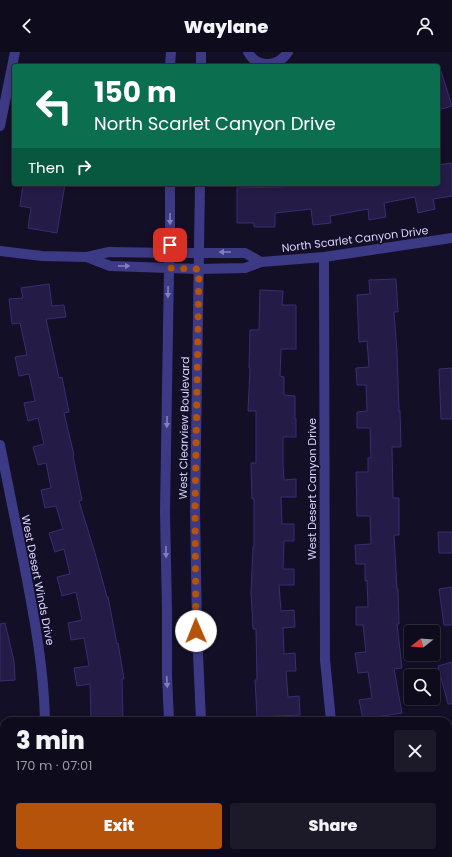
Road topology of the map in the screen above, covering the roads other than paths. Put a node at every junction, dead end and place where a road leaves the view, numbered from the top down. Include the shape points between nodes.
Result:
1 (15, 52) edge
2 (171, 52) edge
3 (201, 52) edge
4 (248, 52) edge
5 (288, 52) edge
6 (13, 64) edge
7 (170, 64) edge
8 (201, 64) edge
9 (12, 67) edge
10 (0, 126) edge
11 (170, 186) edge
12 (200, 186) edge
13 (452, 238) edge
14 (0, 252) edge
15 (199, 253) junction
16 (170, 254) junction
17 (87, 257) junction
18 (324, 257) junction
19 (261, 262) junction
20 (169, 268) junction
21 (199, 269) junction
22 (0, 445) edge
23 (44, 717) edge
24 (169, 717) edge
25 (201, 717) edge
26 (331, 717) edge

1 - 6 street
2 - 7 street
3 - 8 street
4 - 5 street via 254,60 269,64 283,59
9 - 10 street
11 -> 16 street, West Clearview Boulevard
12 - 15 street, West Clearview Boulevard
13 - 18 street, North Scarlet Canyon Drive
14 - 17 street, North Scarlet Canyon Drive
15 - 16 street, North Scarlet Canyon Drive
19 -> 15 street, North Scarlet Canyon Drive via 245,252
15 - 21 street, West Clearview Boulevard
16 - 17 street, North Scarlet Canyon Drive via 109,252
16 - 20 street, West Clearview Boulevard
17 -> 20 street, North Scarlet Canyon Drive via 110,266
18 - 19 street, North Scarlet Canyon Drive
18 - 26 street, West Desert Canyon Drive via 325,660
19 - 21 street, North Scarlet Canyon Drive via 245,268
20 - 21 street, North Scarlet Canyon Drive
20 -> 24 street, West Clearview Boulevard via 165,512
21 - 25 street, West Clearview Boulevard via 195,515 196,631
22 - 23 street, West Desert Winds Drive via 41,661

